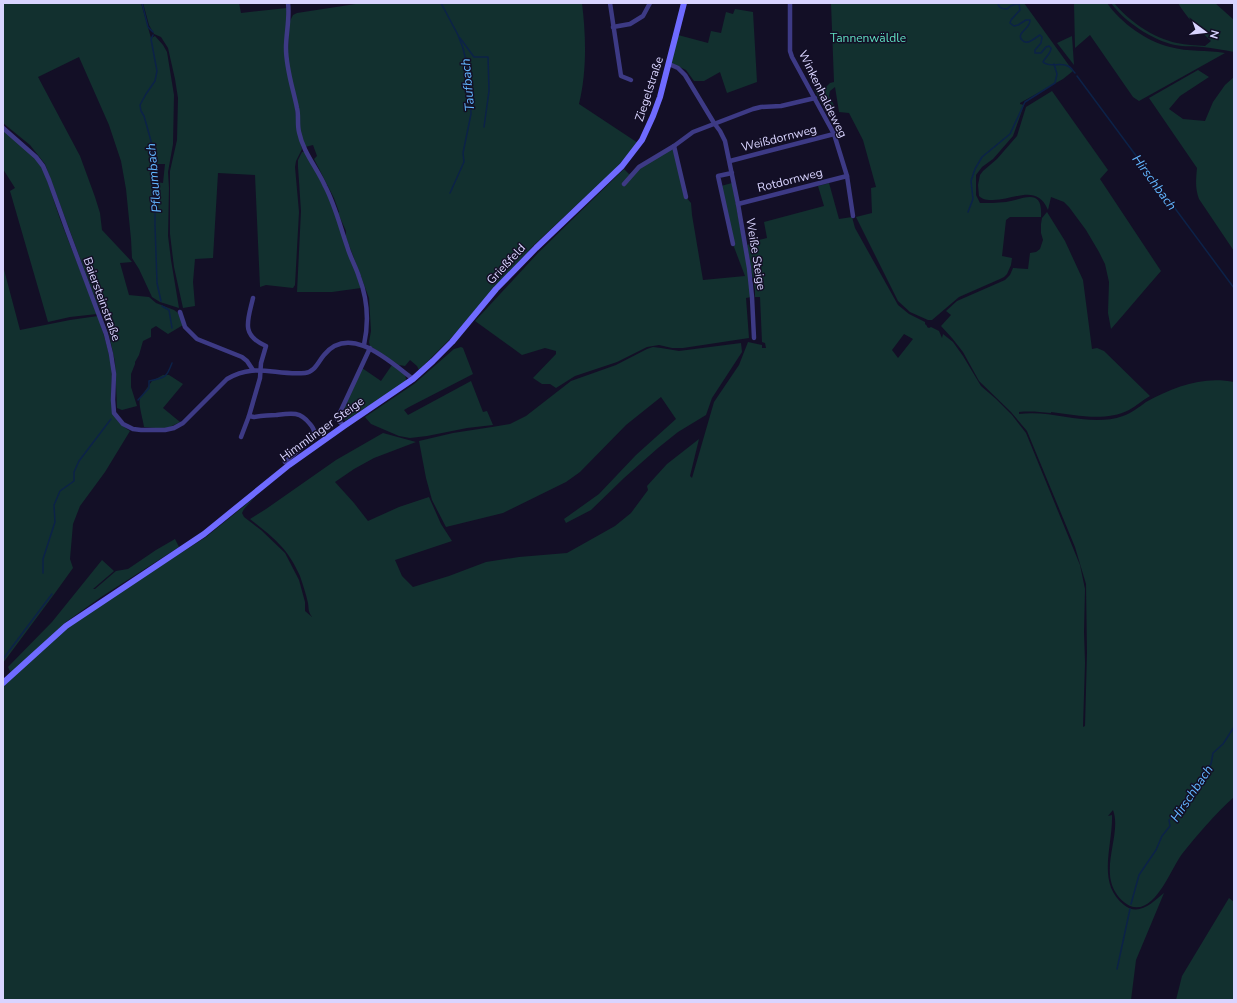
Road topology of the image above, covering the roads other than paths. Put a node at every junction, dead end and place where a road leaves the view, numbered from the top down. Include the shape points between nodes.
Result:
1 (288, 3) edge
2 (610, 3) edge
3 (650, 3) edge
4 (684, 3) edge
5 (790, 3) edge
6 (613, 27) junction
7 (669, 64) junction
8 (631, 80) dead end
9 (815, 98) junction
10 (714, 123) junction
11 (3, 128) edge
12 (834, 134) junction
13 (674, 146) junction
14 (730, 161) junction
15 (732, 173) junction
16 (847, 176) junction
17 (624, 184) dead end
18 (686, 197) dead end
19 (738, 204) junction
20 (581, 206) joint
21 (853, 216) dead end
22 (732, 244) dead end
23 (253, 298) dead end
24 (180, 312) dead end
25 (754, 338) dead end
26 (452, 342) joint
27 (364, 346) junction
28 (370, 348) junction
29 (253, 370) junction
30 (260, 370) junction
31 (413, 379) junction
32 (249, 416) junction
33 (344, 426) junction
34 (241, 437) dead end
35 (285, 462) dead end
36 (3, 683) edge

1 - 27 street via 287,56 299,132 304,148 332,200 360,277 368,314
2 - 6 street
3 - 6 street via 643,16 630,24
4 - 7 main road, Ziegelstraße
5 - 9 street, Winkenhaldeweg via 790,51
6 - 8 street via 621,76
7 - 10 street, Weiße Steige via 685,75
7 - 20 main road, Ziegelstraße via 653,116 642,140 622,166
9 - 10 street via 781,106 761,107
9 - 12 street, Winkenhaldeweg
10 - 13 street via 693,132
10 - 14 street, Weiße Steige via 725,141
11 - 29 street, Baiersteinstraße via 36,157 49,180 106,334 114,374 114,413 123,424 141,430 158,431 174,428 227,379 245,370
12 - 14 street, Weißdornweg
12 - 16 street, Winkenhaldeweg
13 - 17 street via 639,167
13 - 18 street
14 - 15 street, Weiße Steige
15 - 19 street, Weiße Steige
15 - 22 street, Weiße Steige via 718,176
16 - 19 street, Rotdornweg
16 - 21 street, Winkenhaldeweg
19 - 25 street, Weiße Steige via 750,283
20 - 26 main road, Grießfeld via 496,289
23 - 30 street via 248,329 256,342 266,346
24 - 29 street via 185,327 197,339 242,357
26 - 31 main road, Himmlinger Steige
27 - 28 street, Baiersteinstraße
27 - 30 street, Baiersteinstraße via 344,342 336,344 328,350 313,370 307,373
28 - 31 street, Baiersteinstraße
28 - 33 street via 337,419
29 - 30 street, Baiersteinstraße
30 - 32 street
31 - 33 main road, Himmlinger Steige
32 - 34 street
32 - 35 street via 298,414 314,429 312,438
33 - 36 main road, Himmlinger Steige via 204,534 66,626

